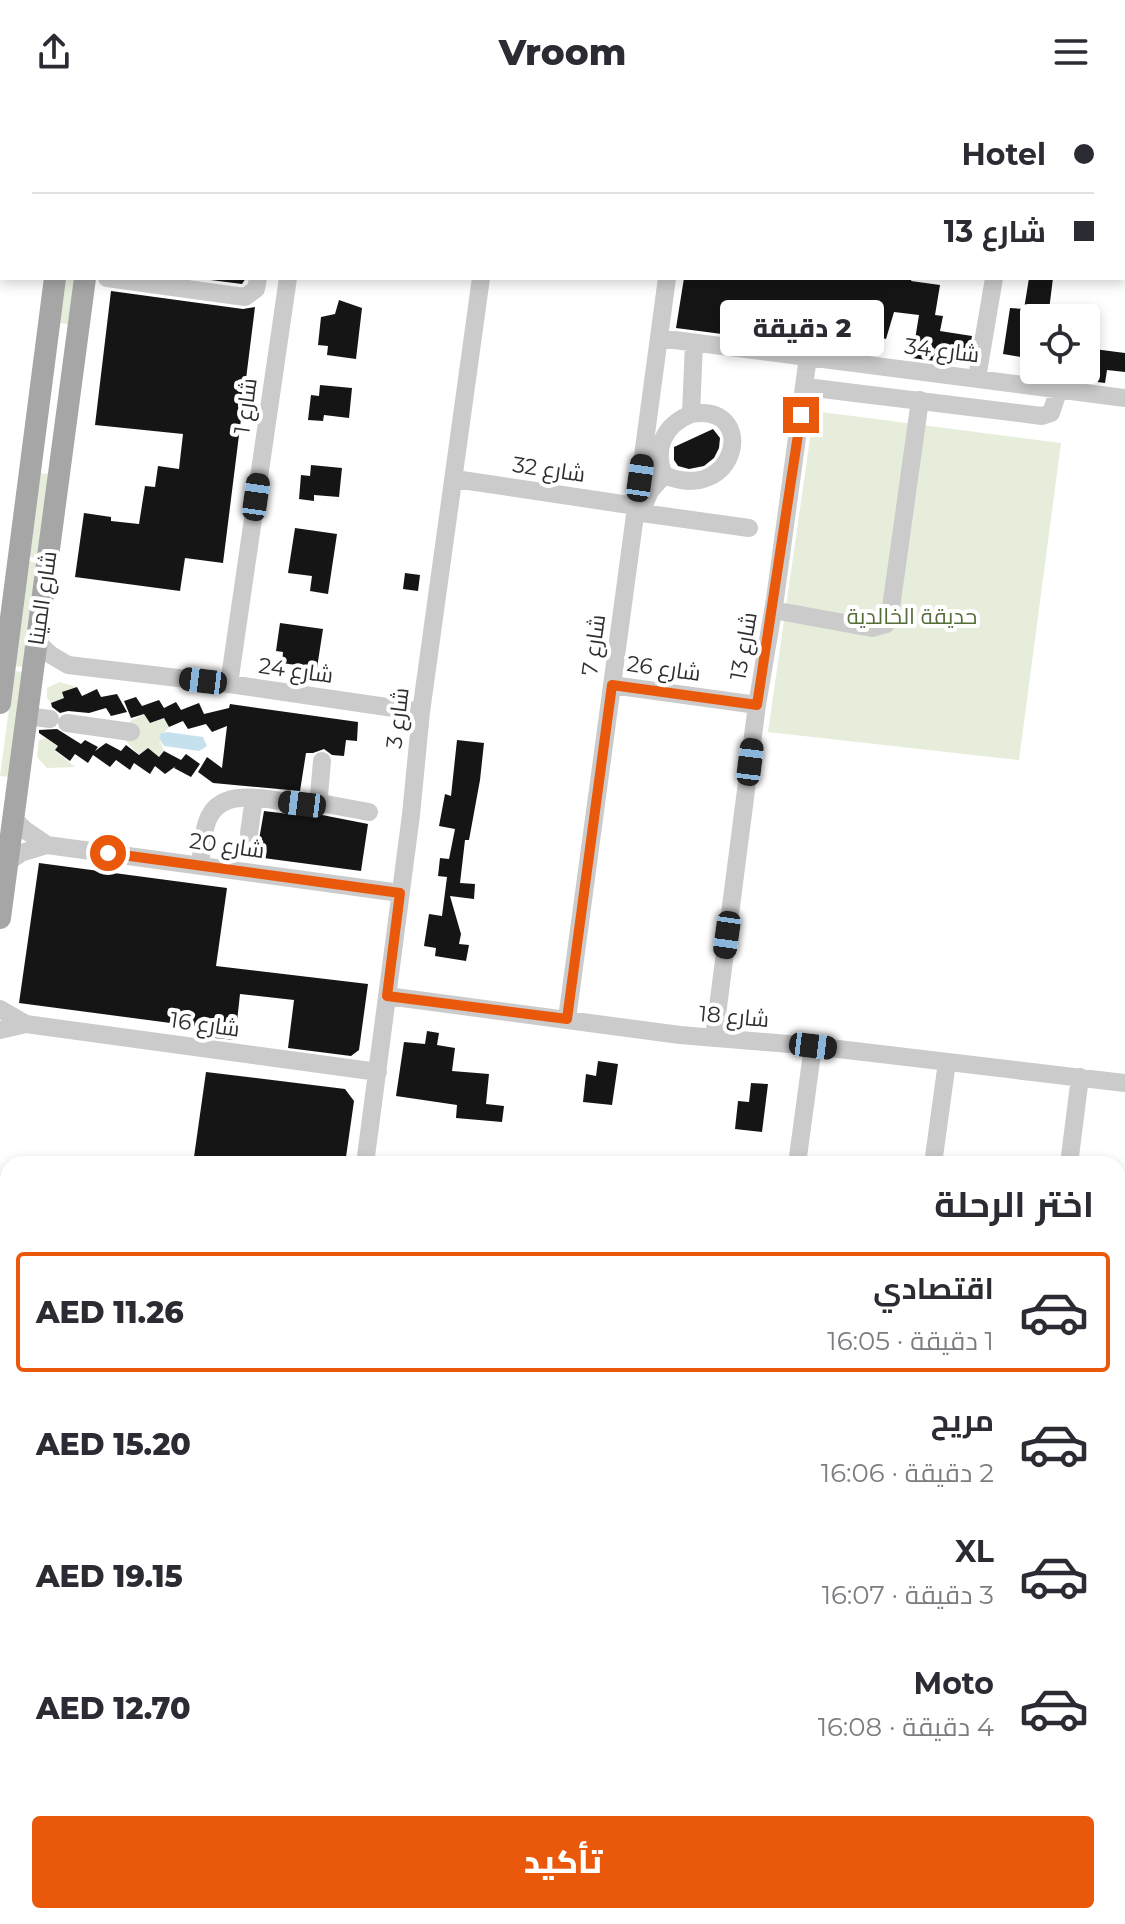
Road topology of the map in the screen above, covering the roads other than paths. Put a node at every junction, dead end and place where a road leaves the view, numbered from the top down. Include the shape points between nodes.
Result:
1 (55, 280) edge
2 (85, 280) edge
3 (122, 280) edge
4 (258, 280) edge
5 (288, 280) edge
6 (481, 280) edge
7 (667, 280) edge
8 (994, 280) edge
9 (659, 338) junction
10 (694, 343) junction
11 (45, 350) junction
12 (808, 357) junction
13 (977, 378) junction
14 (806, 387) junction
15 (1059, 389) junction
16 (1125, 398) edge
17 (920, 400) junction
18 (691, 414) junction
19 (66, 420) junction
20 (664, 475) junction
21 (455, 479) junction
22 (638, 511) junction
23 (749, 528) dead end
24 (9, 567) edge
25 (773, 610) junction
26 (36, 641) junction
27 (68, 665) junction
28 (31, 679) junction
29 (229, 684) junction
30 (612, 685) junction
31 (0, 696) edge
32 (0, 703) edge
33 (757, 705) junction
34 (421, 712) junction
35 (26, 716) junction
36 (131, 732) dead end
37 (322, 761) dead end
38 (254, 798) junction
39 (315, 802) junction
40 (369, 812) dead end
41 (13, 818) junction
42 (249, 833) dead end
43 (47, 845) junction
44 (7, 863) junction
45 (200, 866) junction
46 (400, 893) junction
47 (0, 918) edge
48 (387, 996) junction
49 (0, 1009) edge
50 (567, 1019) junction
51 (26, 1024) junction
52 (0, 1030) edge
53 (714, 1038) junction
54 (813, 1046) junction
55 (947, 1062) junction
56 (378, 1072) junction
57 (1080, 1077) junction
58 (1125, 1083) edge
59 (366, 1156) edge
60 (798, 1156) edge
61 (934, 1156) edge
62 (1070, 1156) edge

1 - 11 main road, شارع المينا
2 - 19 main road, شارع المينا
3 - 4 street via 245,297 256,289
5 - 29 street, شارع 1
6 - 21 street, شارع 3
7 - 9 street, شارع 7
8 - 13 street
9 - 10 street, شارع 34
9 - 22 street, شارع 7
10 - 12 street, شارع 34
10 - 18 street
11 - 19 main road via 59,365 57,398
11 - 24 main road, شارع المينا
12 - 13 street, شارع 34
12 - 14 street, شارع 13
13 - 15 street, شارع 34
14 - 17 street
14 - 25 street, شارع 13
15 - 16 street, شارع 34
15 - 17 street via 1051,413 1042,416
17 - 25 street via 886,624 872,628
18 - 20 street via 676,422 661,442
18 - 20 street via 706,413 726,423 732,452 721,469 699,480
19 - 26 main road, شارع المينا
20 - 22 street
21 - 22 street, شارع 32
21 - 34 street, شارع 3
22 - 23 street, شارع 32
22 - 30 street, شارع 7
24 - 31 main road, شارع المينا
25 - 33 street, شارع 13
26 - 27 street
26 - 28 main road, شارع المينا
27 - 28 street, شارع 24
27 - 29 street, شارع 24
28 - 35 main road, شارع المينا
29 - 34 street, شارع 24
30 - 33 street, شارع 26
30 - 50 street, شارع 7
31 - 32 main road, شارع المينا
33 - 53 street, شارع 13
34 - 46 street, شارع 3
35 - 36 street
35 - 41 main road, شارع المينا
37 - 39 street
38 - 39 street
38 - 42 street
38 - 45 street via 232,799 211,814
39 - 40 street
41 - 43 street
41 - 44 main road, شارع المينا
43 - 44 street
43 - 45 street, شارع 20
44 - 47 main road, شارع المينا
45 - 46 street, شارع 20
46 - 48 street, شارع 3
48 - 50 street, شارع 18
48 - 56 street, شارع 3
49 - 51 street, شارع 16
50 - 53 street, شارع 18
51 - 52 street, شارع 16
51 - 56 street, شارع 16
53 - 54 street, شارع 18
54 - 55 street, شارع 18
54 - 60 street
55 - 57 street, شارع 18
55 - 61 street
56 - 59 street, شارع 3
57 - 58 street, شارع 18
57 - 62 street

